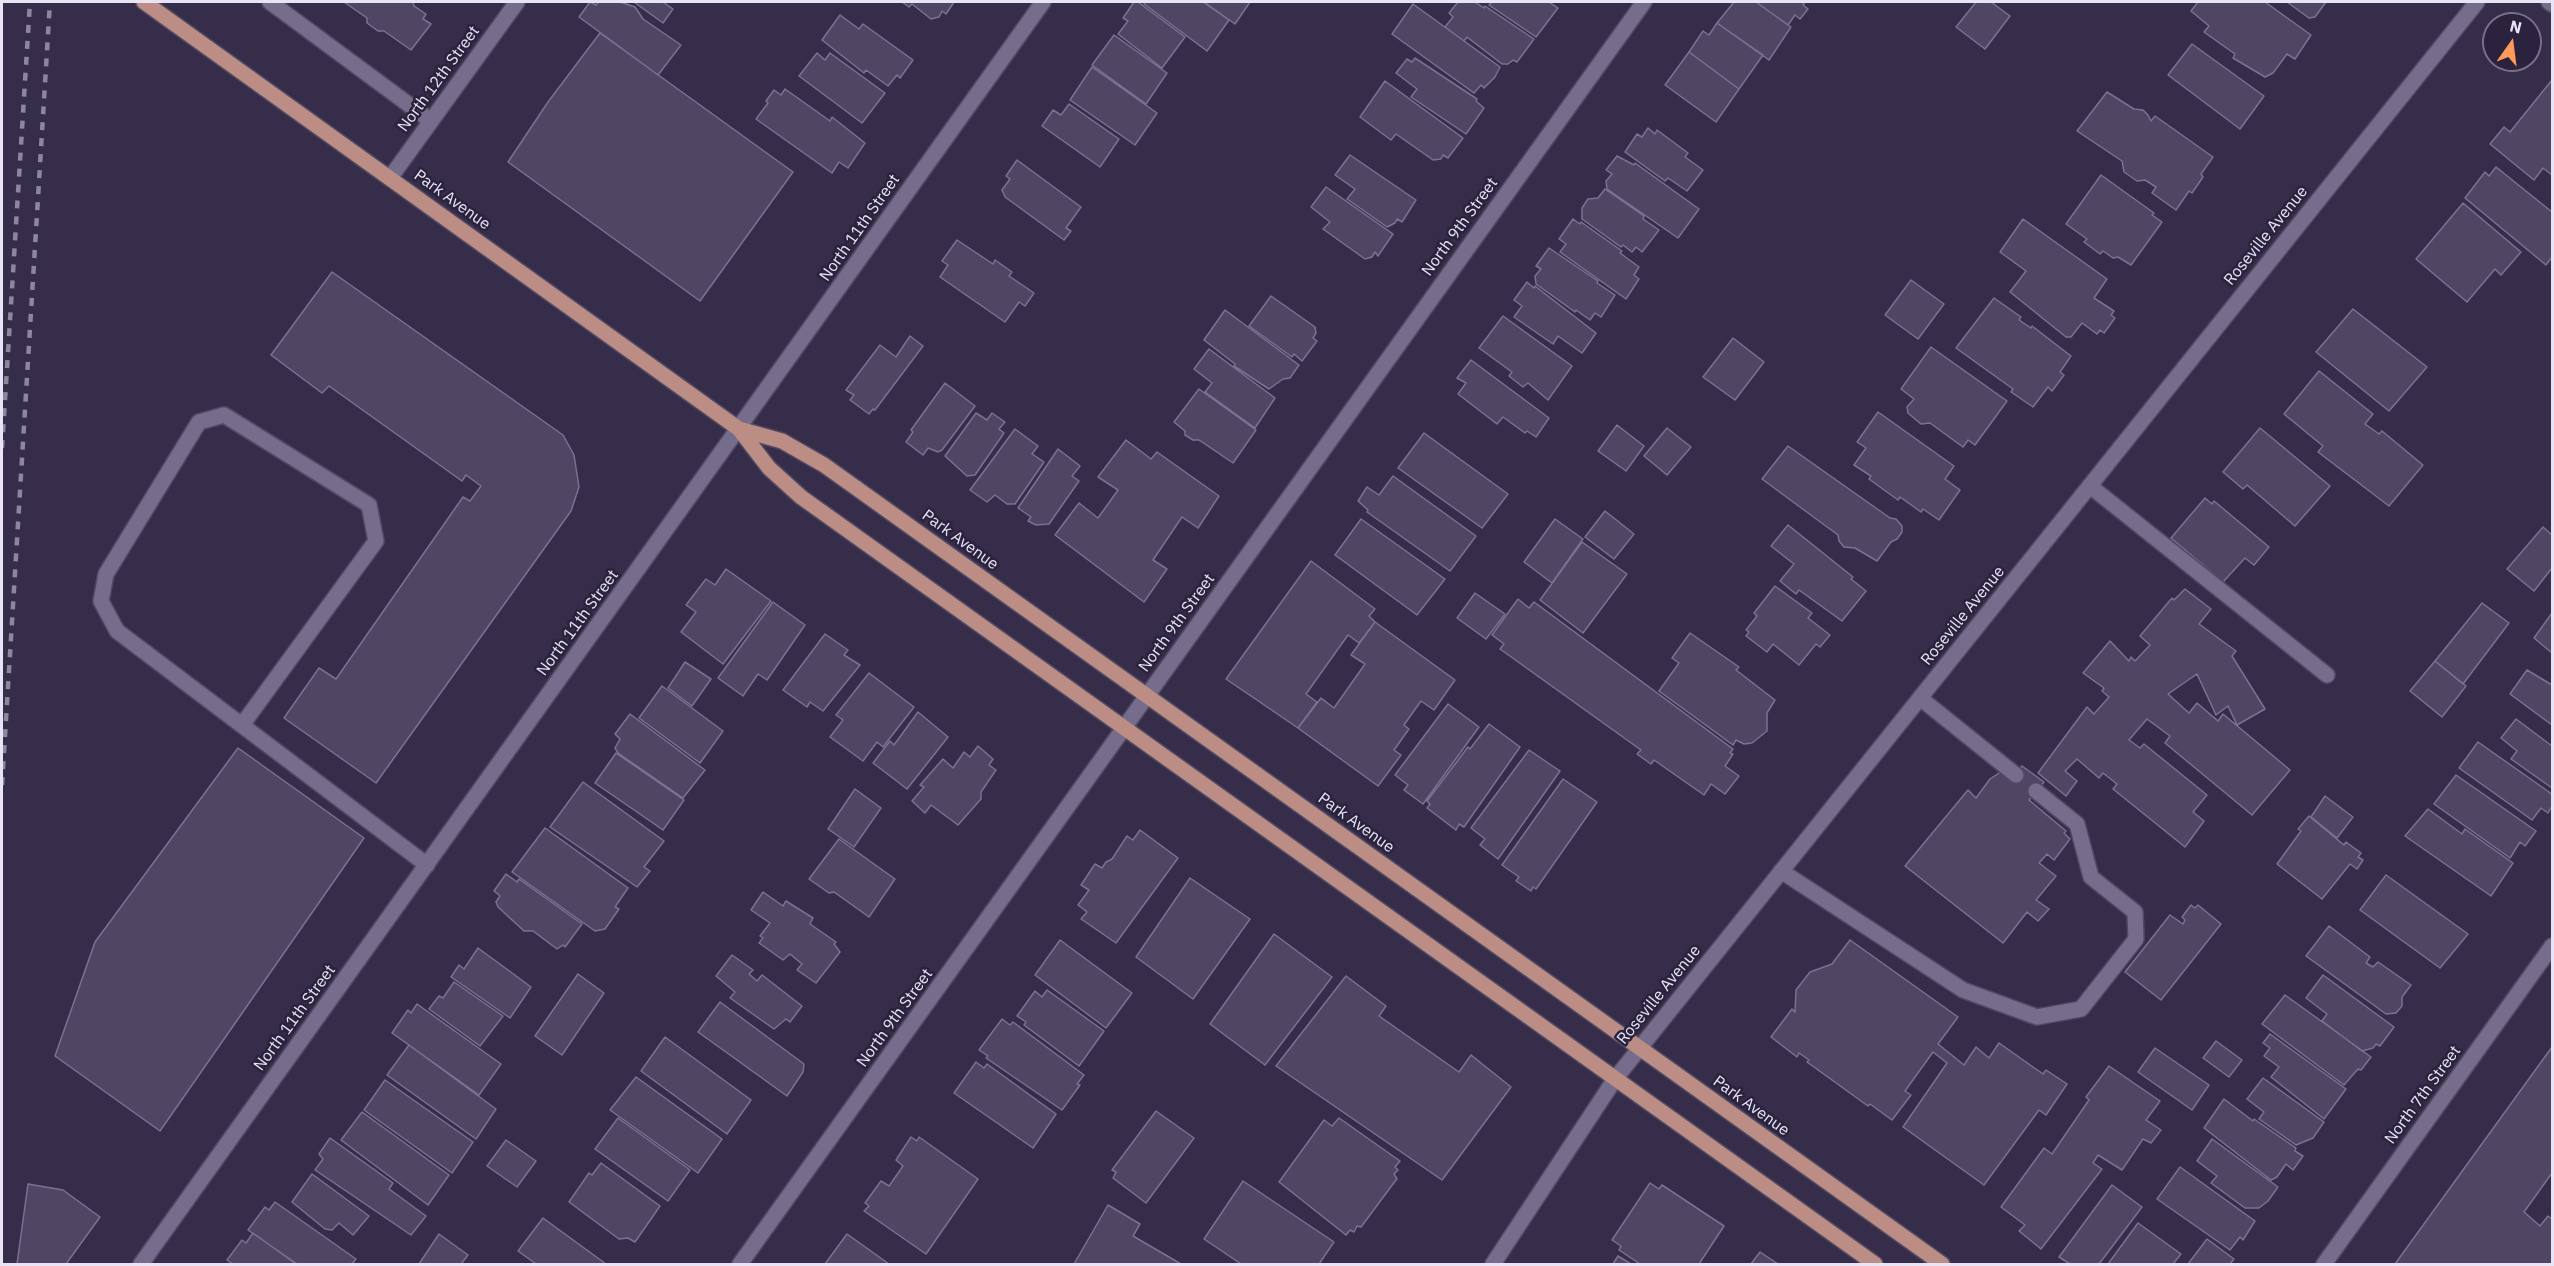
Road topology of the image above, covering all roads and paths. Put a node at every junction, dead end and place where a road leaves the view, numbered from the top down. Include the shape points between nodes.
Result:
1 (144, 2) edge
2 (270, 2) edge
3 (517, 2) edge
4 (1043, 2) edge
5 (1644, 2) edge
6 (2477, 2) edge
7 (431, 121) junction
8 (390, 178) junction
9 (739, 429) junction
10 (2090, 486) junction
11 (2327, 675) dead end
12 (1147, 696) junction
13 (1920, 698) junction
14 (242, 725) junction
15 (1125, 727) junction
16 (2016, 775) dead end
17 (2036, 791) dead end
18 (427, 865) junction
19 (1781, 871) junction
20 (2553, 946) edge
21 (1639, 1048) junction
22 (1615, 1079) junction
23 (141, 1264) edge
24 (740, 1264) edge
25 (1493, 1264) edge
26 (1875, 1264) edge
27 (1942, 1264) edge
28 (2324, 1264) edge

1 - 8 main road, Park Avenue
2 - 7 street
3 - 7 street, North 12th Street
4 - 9 street, North 11th Street
5 - 12 street, North 9th Street
6 - 10 street, Roseville Avenue
7 - 8 street, North 12th Street
8 - 9 main road, Park Avenue
9 - 12 main road, Park Avenue via 782,441 824,465
9 - 15 main road, Park Avenue via 769,468 801,497
9 - 18 street, North 11th Street
10 - 11 street
10 - 13 street, Roseville Avenue
12 - 15 street, North 9th Street
12 - 21 main road, Park Avenue
13 - 16 street
13 - 19 street, Roseville Avenue
14 - 14 street via 117,631 101,601 106,574 199,422 224,415 369,506 376,541
14 - 18 street
15 - 22 main road, Park Avenue
15 - 24 street, North 9th Street
17 - 19 street via 2077,824 2091,877 2135,912 2136,939 2080,1010 2037,1017 1963,990
18 - 23 street, North 11th Street
19 - 21 street, Roseville Avenue
20 - 28 street, North 7th Street
21 - 22 street, Roseville Avenue
21 - 27 main road, Park Avenue
22 - 25 street, Roseville Avenue
22 - 26 main road, Park Avenue

